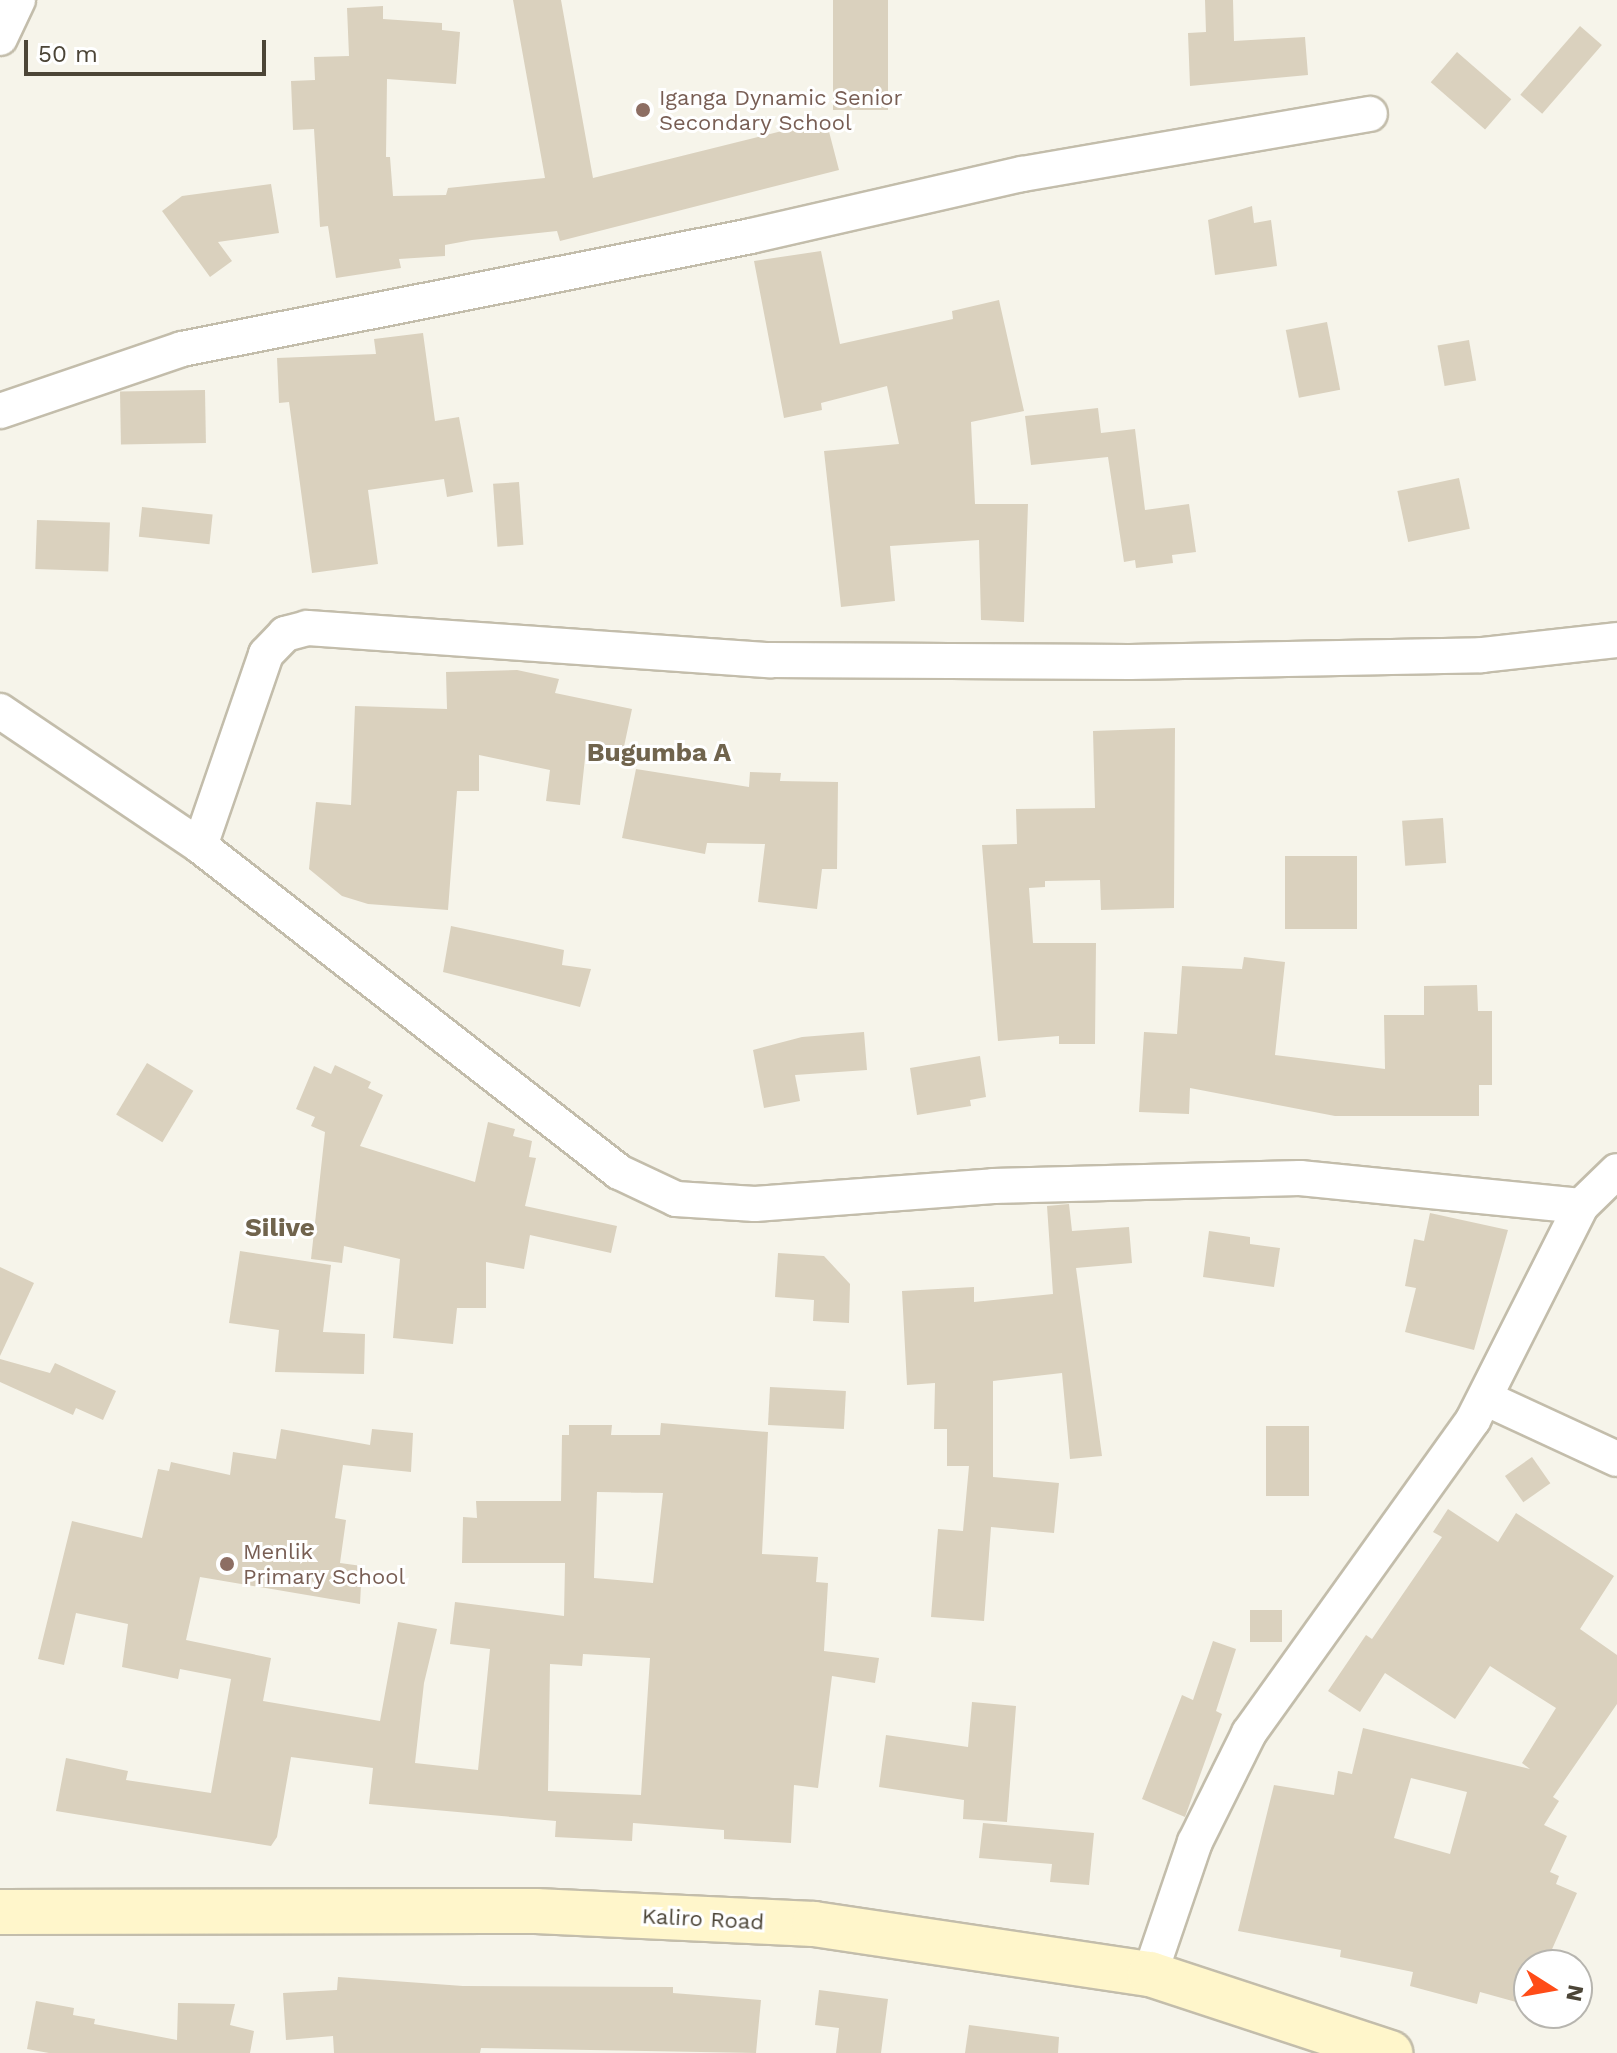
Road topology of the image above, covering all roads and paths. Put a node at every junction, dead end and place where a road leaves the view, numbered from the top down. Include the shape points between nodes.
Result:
1 (18, 0) edge
2 (0, 38) edge
3 (1370, 114) dead end
4 (0, 411) edge
5 (1617, 640) edge
6 (0, 711) edge
7 (200, 846) junction
8 (1617, 1171) edge
9 (1581, 1206) junction
10 (1485, 1398) junction
11 (1617, 1459) edge
12 (0, 1912) edge
13 (1150, 1974) junction
14 (1390, 2053) edge

1 - 2 street
3 - 4 street via 1022,174 751,236 182,349
5 - 7 street via 1466,656 1130,662 786,660 307,628 285,634 266,654
6 - 7 street
7 - 9 street via 619,1172 676,1199 755,1204 993,1186 1300,1178
8 - 9 street
9 - 10 street
10 - 11 street
10 - 13 street via 1249,1733 1195,1842
12 - 13 main road, Kaliro Road via 536,1911 814,1924
13 - 14 main road, Kaliro Road

